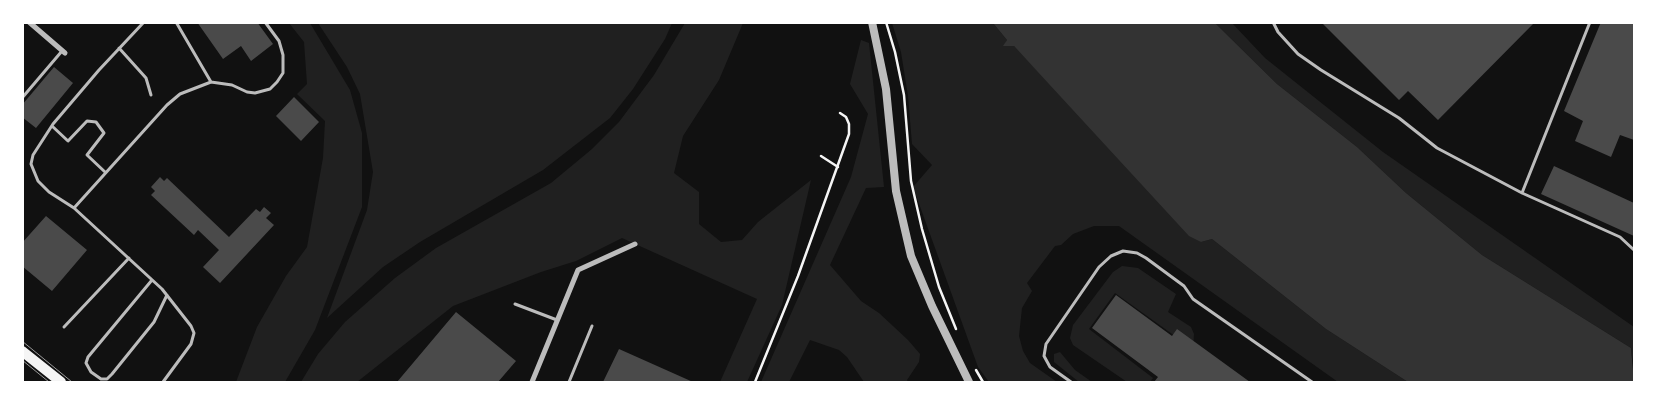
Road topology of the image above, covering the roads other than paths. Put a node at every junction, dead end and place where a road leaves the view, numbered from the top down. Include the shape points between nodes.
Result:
1 (29, 22) edge
2 (144, 22) edge
3 (176, 22) edge
4 (265, 22) edge
5 (872, 22) edge
6 (1273, 22) edge
7 (1590, 22) edge
8 (119, 48) junction
9 (64, 52) joint
10 (211, 82) junction
11 (151, 95) dead end
12 (22, 98) edge
13 (52, 126) junction
14 (106, 172) junction
15 (1522, 193) junction
16 (74, 208) junction
17 (635, 244) dead end
18 (1634, 250) edge
19 (129, 258) junction
20 (152, 280) junction
21 (167, 295) junction
22 (515, 304) dead end
23 (557, 320) junction
24 (592, 326) dead end
25 (64, 327) dead end
26 (22, 351) edge
27 (61, 382) edge
28 (163, 382) edge
29 (532, 382) edge
30 (569, 382) edge
31 (968, 382) edge
32 (1071, 382) edge
33 (1312, 382) edge

1 - 9 street
2 - 8 lane
3 - 10 lane
4 - 10 lane via 279,42 283,55 283,73 278,82 270,89 255,93
5 - 31 street via 886,88 896,191 911,256
6 - 15 lane via 1298,54 1313,65 1400,118 1437,148
7 - 15 lane
8 - 11 lane via 146,78
8 - 13 lane
9 - 12 lane
10 - 14 lane via 180,94 167,105
13 - 14 lane via 68,141 87,121 96,122 104,133 88,154
13 - 16 lane via 33,155 32,173 49,192
14 - 16 lane
15 - 18 lane via 1620,237
16 - 19 lane
17 - 23 street via 578,270
19 - 20 lane
19 - 25 lane
20 - 21 lane
20 - 21 lane via 88,357 86,363 91,372 101,379 112,374 154,322
21 - 28 lane via 194,332 192,344
22 - 23 lane
23 - 29 street
24 - 30 lane
26 - 27 main road
32 - 33 lane via 1050,367 1044,356 1046,344 1100,266 1123,251 1146,258 1184,286 1193,298

